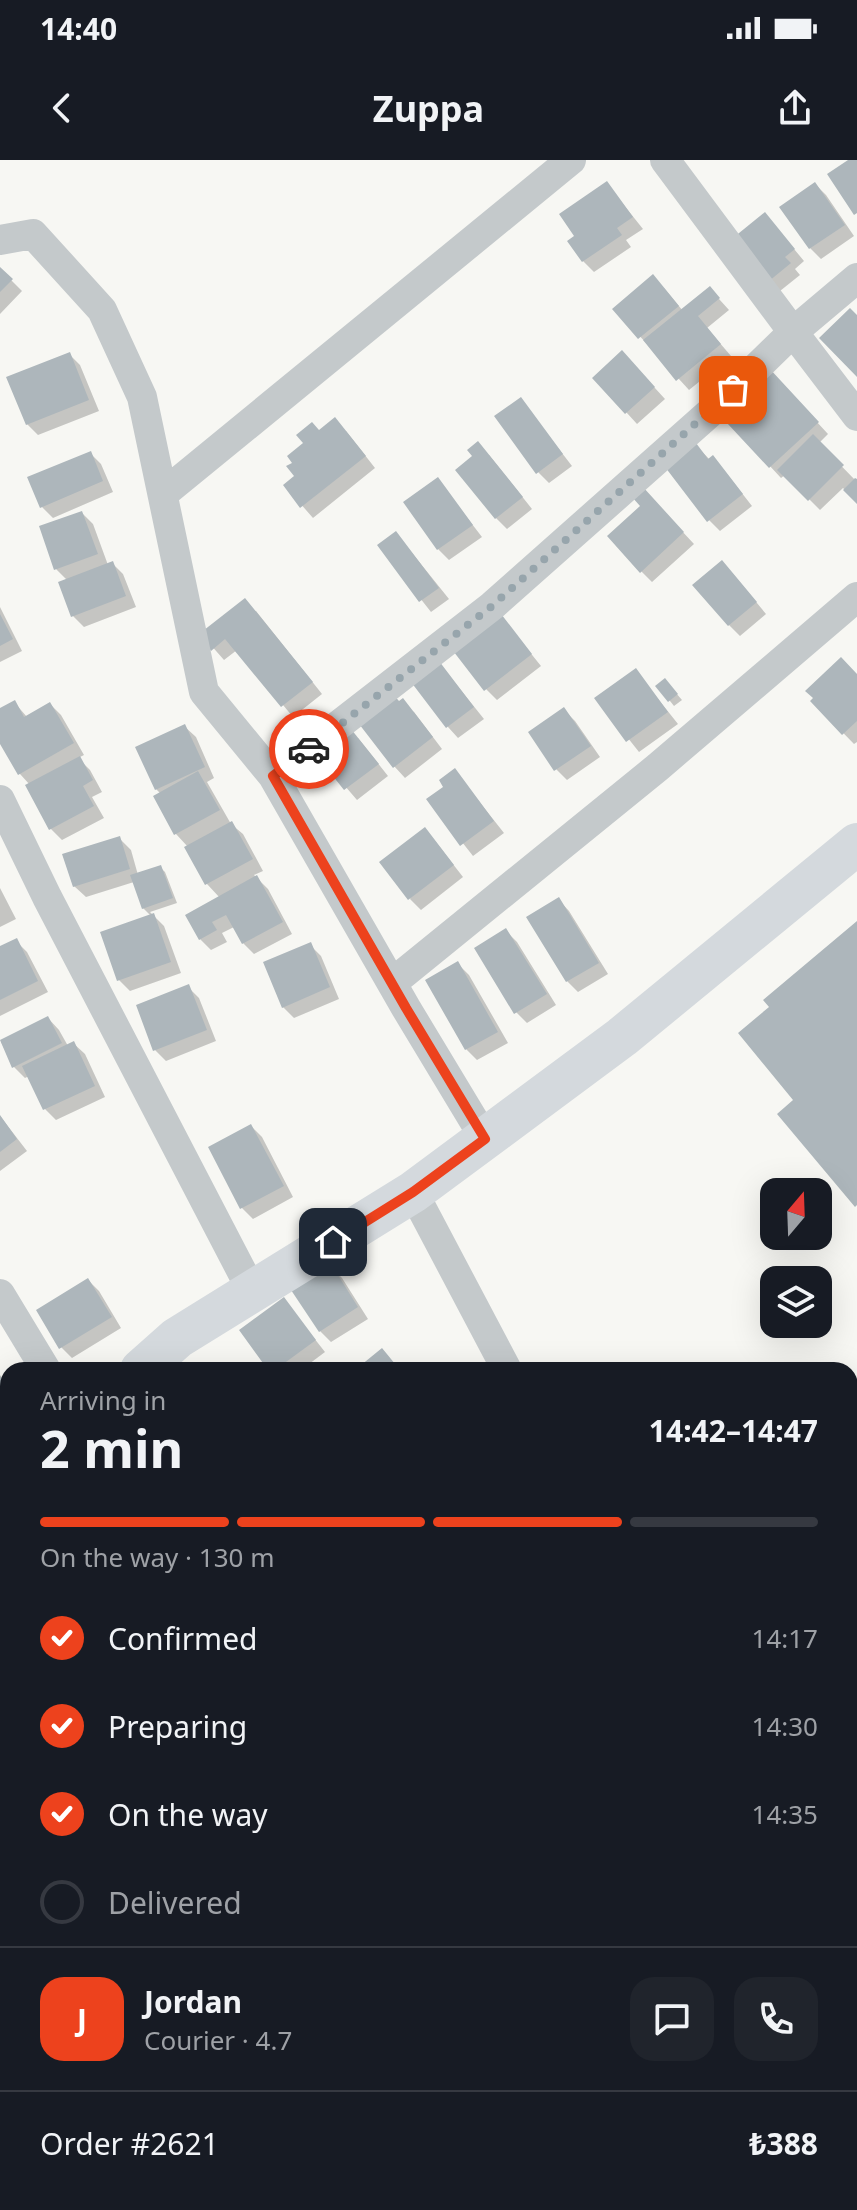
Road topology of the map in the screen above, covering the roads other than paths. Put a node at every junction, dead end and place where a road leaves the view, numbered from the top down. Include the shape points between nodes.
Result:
1 (571, 160) edge
2 (665, 160) edge
3 (0, 240) edge
4 (857, 278) edge
5 (793, 332) junction
6 (857, 416) edge
7 (163, 494) junction
8 (857, 597) edge
9 (273, 776) junction
10 (0, 800) edge
11 (857, 844) edge
12 (392, 983) junction
13 (485, 1139) junction
14 (413, 1192) junction
15 (252, 1291) junction
16 (0, 1294) edge
17 (41, 1362) edge
18 (150, 1362) edge
19 (496, 1362) edge

1 - 7 street
2 - 5 street
3 - 7 street via 33,234 102,310 142,397
4 - 5 street
5 - 6 street
5 - 9 street via 492,606
7 - 9 street via 204,692
8 - 12 street
9 - 12 street
10 - 15 street
11 - 13 street via 622,1037
12 - 13 street
13 - 14 street
14 - 15 street
14 - 19 street
15 - 18 street via 177,1338
16 - 17 street

